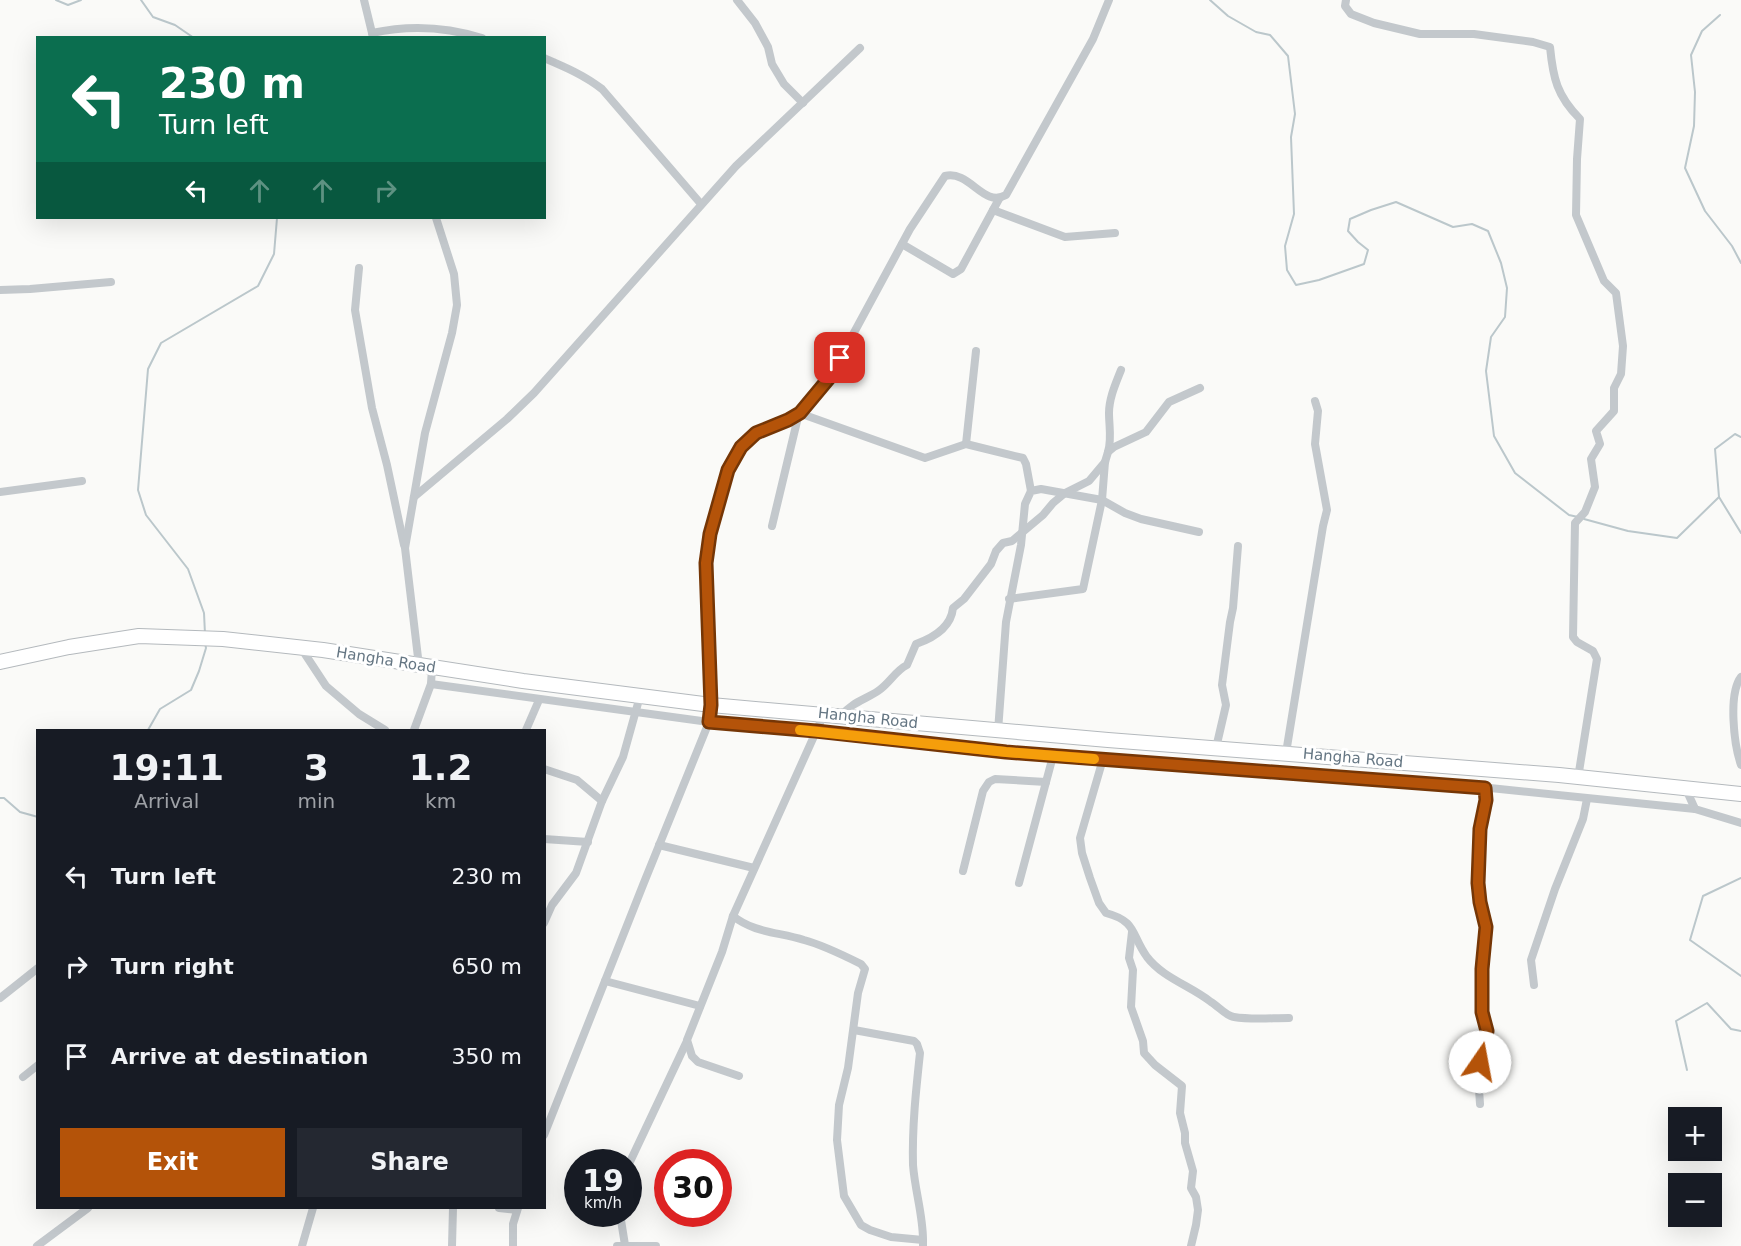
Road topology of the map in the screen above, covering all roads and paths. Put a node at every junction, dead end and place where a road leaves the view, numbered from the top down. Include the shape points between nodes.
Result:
1 (364, 0) edge
2 (737, 0) edge
3 (1109, 0) edge
4 (1346, 0) edge
5 (373, 35) edge
6 (472, 36) edge
7 (860, 48) dead end
8 (546, 59) edge
9 (803, 103) junction
10 (999, 199) junction
11 (701, 204) junction
12 (993, 210) junction
13 (436, 219) edge
14 (1115, 233) dead end
15 (902, 244) junction
16 (359, 268) dead end
17 (111, 282) dead end
18 (0, 290) edge
19 (976, 351) dead end
20 (1120, 370) dead end
21 (1200, 388) dead end
22 (1315, 401) dead end
23 (800, 413) junction
24 (966, 444) junction
25 (1108, 452) junction
26 (1105, 462) junction
27 (82, 481) dead end
28 (1031, 491) junction
29 (0, 492) edge
30 (1065, 494) junction
31 (414, 497) junction
32 (1102, 500) junction
33 (772, 526) dead end
34 (1023, 531) junction
35 (1199, 532) dead end
36 (1238, 546) dead end
37 (405, 548) junction
38 (1009, 599) junction
39 (301, 648) junction
40 (0, 662) edge
41 (426, 666) junction
42 (1741, 677) edge
43 (431, 684) junction
44 (640, 696) junction
45 (539, 700) junction
46 (711, 705) junction
47 (636, 711) junction
48 (824, 714) junction
49 (842, 716) junction
50 (709, 722) junction
51 (383, 729) edge
52 (414, 729) edge
53 (526, 729) edge
54 (816, 731) junction
55 (998, 731) junction
56 (1216, 748) junction
57 (1286, 753) junction
58 (1053, 756) junction
59 (1103, 759) junction
60 (1741, 765) edge
61 (546, 770) edge
62 (1578, 778) junction
63 (1046, 782) junction
64 (1485, 788) junction
65 (1686, 789) junction
66 (1741, 794) edge
67 (1587, 799) junction
68 (602, 801) junction
69 (1695, 809) junction
70 (1741, 823) edge
71 (546, 839) edge
72 (588, 842) junction
73 (659, 846) junction
74 (754, 868) junction
75 (963, 871) dead end
76 (1019, 883) dead end
77 (733, 916) junction
78 (546, 918) edge
79 (1132, 928) junction
80 (36, 970) edge
81 (605, 981) junction
82 (1534, 985) dead end
83 (0, 998) edge
84 (700, 1006) junction
85 (1289, 1018) dead end
86 (854, 1030) junction
87 (687, 1040) junction
88 (36, 1067) edge
89 (739, 1076) dead end
90 (23, 1077) dead end
91 (1480, 1104) dead end
92 (546, 1127) edge
93 (636, 1149) edge
94 (87, 1209) edge
95 (313, 1209) edge
96 (453, 1209) edge
97 (518, 1209) edge
98 (620, 1227) edge
99 (923, 1243) edge
100 (40, 1245) edge
101 (621, 1245) edge
102 (302, 1246) edge
103 (452, 1246) edge
104 (513, 1246) edge
105 (656, 1246) edge
106 (1191, 1246) edge

1 - 5 street
2 - 9 street via 768,47 772,64 784,84
3 - 10 street via 1093,39 1012,185
4 - 62 street via 1351,14 1420,34 1474,34 1550,47 1557,88 1580,119 1576,215 1604,281 1616,293 1623,346 1621,374 1614,388 1614,411 1596,431 1600,444 1591,459 1595,488 1585,512 1575,523 1574,637 1593,651 1596,659
5 - 6 street via 398,28 439,29
7 - 9 street
8 - 11 street via 602,89
9 - 11 street via 745,156
10 - 12 street
10 - 15 street via 992,199 963,178 945,176
11 - 31 street via 534,393
12 - 14 street via 1065,237
12 - 15 street via 961,269 953,274
13 - 31 street via 454,274 457,305 425,433
15 - 23 street via 830,377
16 - 37 street via 355,310 372,408
17 - 18 street
19 - 24 street
20 - 25 street via 1109,411
21 - 25 street via 1169,402 1146,432
22 - 57 street via 1315,444 1327,510
23 - 24 street via 925,458
23 - 33 street
23 - 46 street via 756,433 741,447 728,470 706,563
24 - 28 street via 1023,458
25 - 26 street
26 - 30 street via 1089,481
26 - 32 street
27 - 29 street
28 - 30 street
28 - 34 street via 1025,504
30 - 32 street
30 - 34 street
31 - 37 street
32 - 35 street via 1142,519
32 - 38 street via 1083,590
34 - 38 street
34 - 49 street via 996,551 991,564 953,608 945,628 916,644 907,665 879,691 847,709
36 - 56 street via 1222,686 1226,705
37 - 41 street
38 - 55 street
39 - 40 highway, Hangha Road via 192,636 139,636
39 - 41 highway, Hangha Road
39 - 51 street via 326,686
41 - 43 street
41 - 44 highway, Hangha Road
42 - 60 street via 1736,684 1734,724
43 - 45 street
43 - 52 street
44 - 46 highway, Hangha Road
44 - 47 street
45 - 47 street
45 - 53 street
46 - 48 highway, Hangha Road
46 - 50 street
47 - 50 street
47 - 68 street via 623,757
48 - 49 highway, Hangha Road
48 - 54 street
49 - 55 highway, Hangha Road
50 - 54 street
50 - 73 street
54 - 58 street
54 - 74 street
55 - 56 highway, Hangha Road
56 - 57 highway, Hangha Road
57 - 62 highway, Hangha Road
58 - 59 street
58 - 63 street
59 - 64 street
59 - 79 street via 1080,838 1082,853 1099,903 1106,913 1118,916
61 - 68 street via 577,780
62 - 65 highway, Hangha Road
63 - 75 street via 989,782 982,791
63 - 76 street
64 - 67 street
64 - 91 street via 1478,883 1486,927 1482,1012 1487,1031 1478,1074
65 - 66 highway, Hangha Road
65 - 69 street
67 - 69 street
67 - 82 street via 1531,960
68 - 72 street
69 - 70 street
71 - 72 street
72 - 78 street via 576,873
73 - 74 street
73 - 81 street
74 - 77 street
77 - 84 street
77 - 86 street via 749,926 805,940 861,964 865,969
79 - 85 street via 1148,958 1164,974 1231,1017
79 - 106 street via 1131,1007 1144,1053 1182,1086 1180,1113 1198,1210
80 - 83 street
81 - 84 street
81 - 92 street
84 - 87 street
86 - 99 street via 918,1044 914,1167
86 - 99 street via 839,1105 837,1140 844,1196 861,1225
87 - 89 street via 698,1062
87 - 93 street
88 - 90 street
94 - 100 street
95 - 102 street
96 - 103 street
97 - 104 street
98 - 101 street
101 - 105 street

